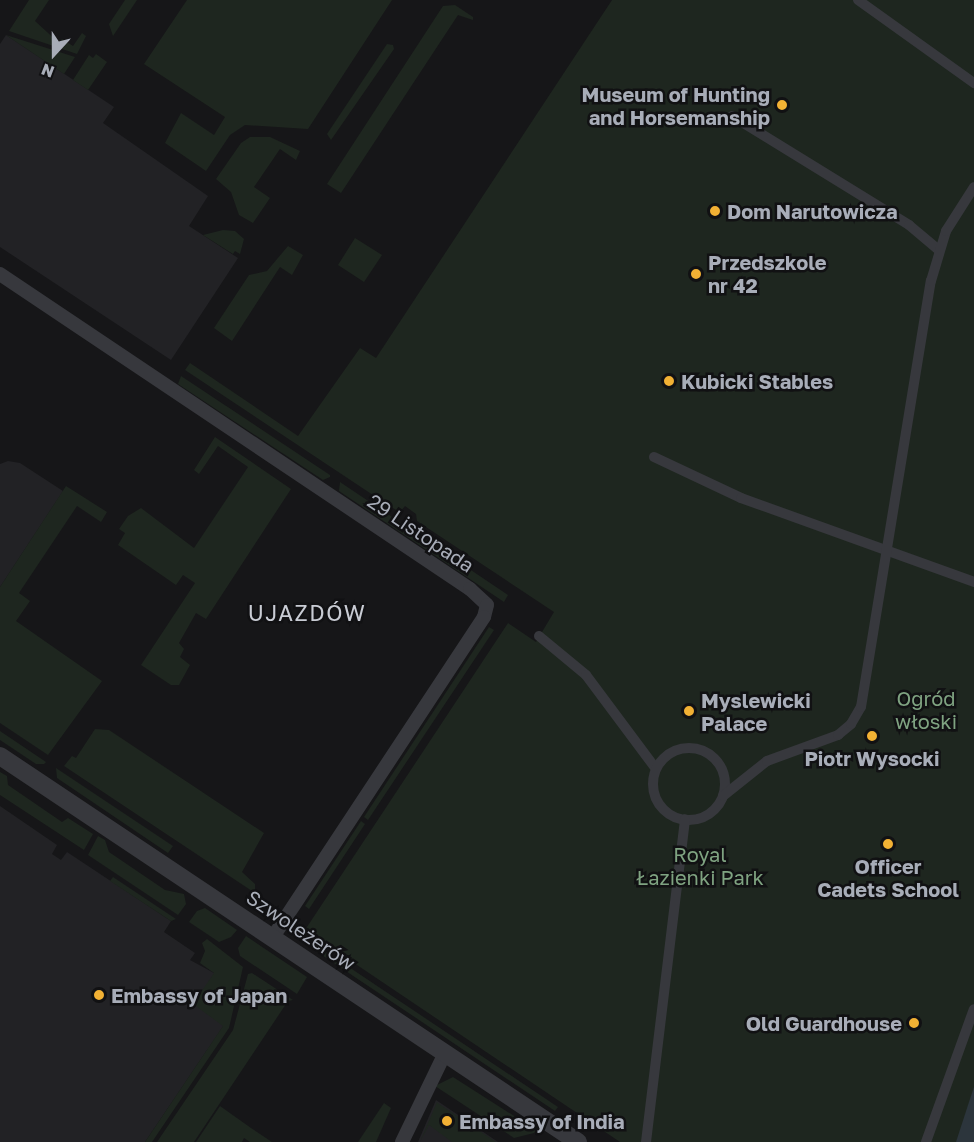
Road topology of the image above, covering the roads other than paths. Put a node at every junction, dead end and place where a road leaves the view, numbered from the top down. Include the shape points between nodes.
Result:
1 (858, 0) edge
2 (974, 83) edge
3 (732, 116) dead end
4 (974, 187) edge
5 (939, 250) junction
6 (0, 274) edge
7 (654, 457) dead end
8 (888, 551) junction
9 (974, 582) edge
10 (539, 636) dead end
11 (0, 756) edge
12 (656, 769) junction
13 (723, 796) junction
14 (685, 819) junction
15 (273, 938) junction
16 (974, 1009) edge
17 (445, 1053) junction
18 (402, 1142) edge
19 (578, 1142) edge
20 (646, 1142) edge
21 (926, 1142) edge

1 - 2 street
3 - 5 street via 909,225
4 - 5 street
5 - 8 street
6 - 15 street, 29 Listopada via 470,589 487,605 484,617
7 - 8 street via 741,498
8 - 9 street
8 - 13 street via 865,696 854,721 828,741 767,761
10 - 12 street via 586,675
11 - 15 street, Szwoleżerów
12 - 13 street via 677,750 705,751 724,773
12 - 14 street via 653,785 658,801 669,813
13 - 14 street via 706,816
14 - 20 street
15 - 17 street, Szwoleżerów
16 - 21 street
17 - 18 street
17 - 19 street, Szwoleżerów

